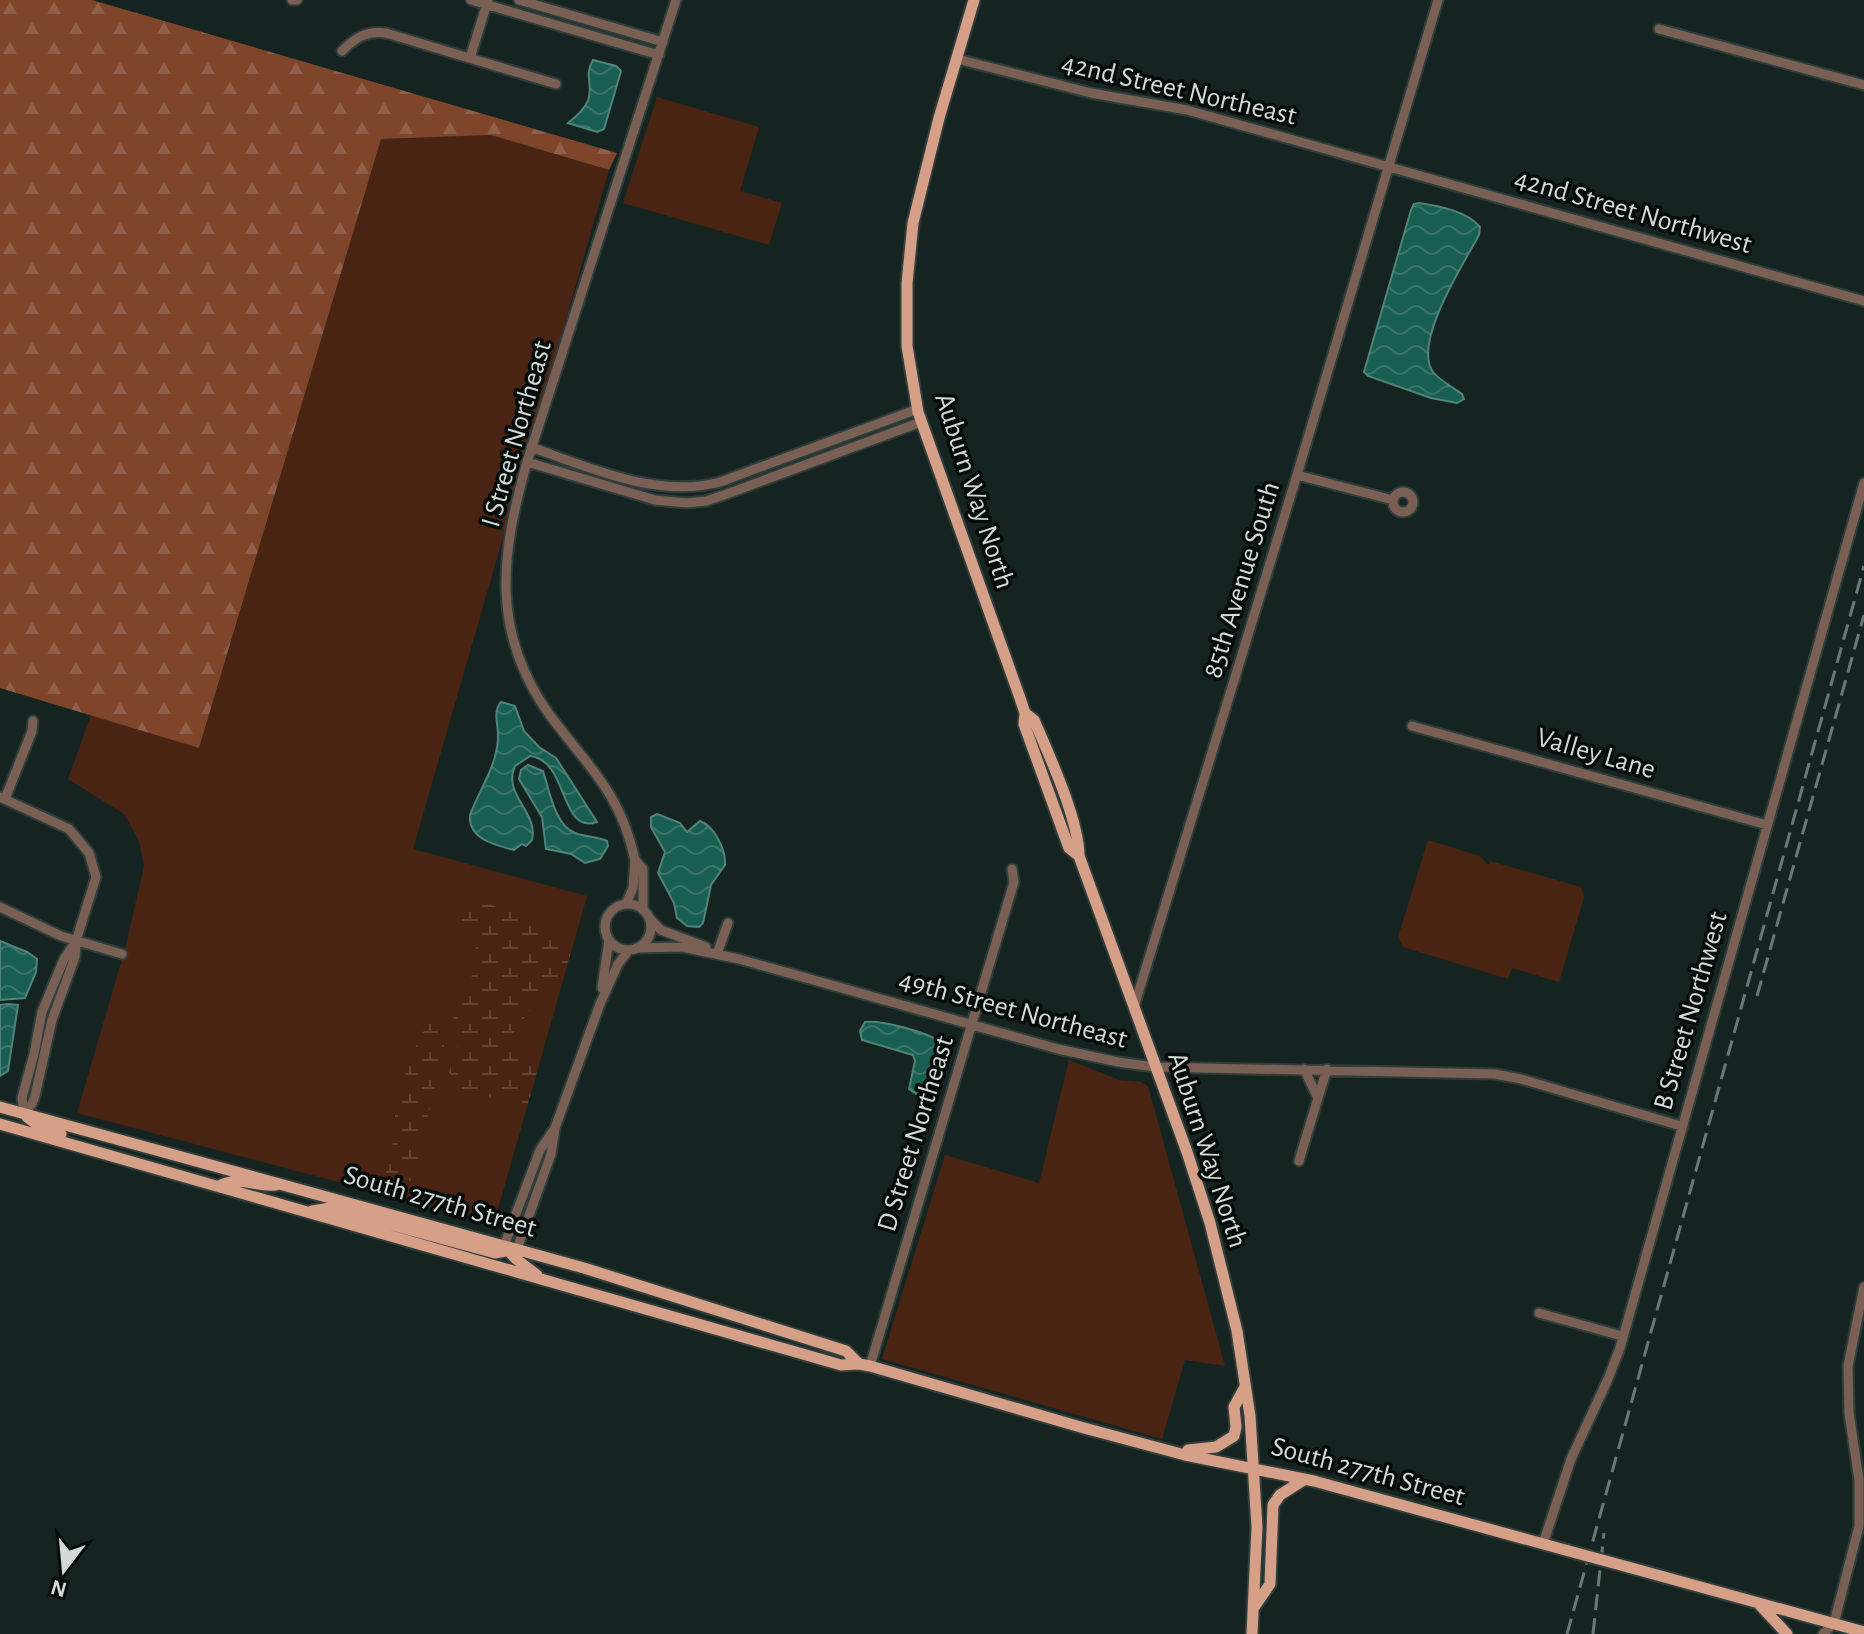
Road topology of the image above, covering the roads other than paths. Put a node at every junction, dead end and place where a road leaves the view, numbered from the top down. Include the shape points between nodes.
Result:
1 (471, 0) edge
2 (519, 0) edge
3 (676, 0) edge
4 (974, 0) edge
5 (1438, 0) edge
6 (487, 2) edge
7 (1659, 29) dead end
8 (663, 42) junction
9 (342, 51) dead end
10 (659, 55) junction
11 (470, 58) junction
12 (957, 59) junction
13 (556, 84) dead end
14 (1864, 85) edge
15 (1390, 165) junction
16 (1864, 301) edge
17 (918, 409) junction
18 (921, 422) junction
19 (531, 447) junction
20 (527, 462) junction
21 (1297, 475) junction
22 (1864, 483) edge
23 (1393, 500) dead end
24 (1025, 715) junction
25 (33, 721) dead end
26 (1412, 726) dead end
27 (2, 798) edge
28 (1767, 825) junction
29 (1079, 856) junction
30 (635, 860) junction
31 (1012, 869) dead end
32 (626, 904) junction
33 (0, 907) edge
34 (646, 913) junction
35 (728, 923) dead end
36 (609, 940) junction
37 (76, 941) junction
38 (632, 949) junction
39 (718, 951) junction
40 (122, 954) dead end
41 (739, 959) junction
42 (600, 1004) junction
43 (1134, 1007) junction
44 (972, 1024) junction
45 (1155, 1067) junction
46 (1304, 1069) junction
47 (1327, 1069) junction
48 (1318, 1098) junction
49 (0, 1107) edge
50 (24, 1113) junction
51 (0, 1115) edge
52 (0, 1124) edge
53 (1681, 1126) junction
54 (1299, 1161) dead end
55 (143, 1165) junction
56 (285, 1184) junction
57 (219, 1186) junction
58 (306, 1212) junction
59 (510, 1249) junction
60 (555, 1284) junction
61 (1864, 1287) edge
62 (1539, 1313) dead end
63 (1622, 1336) junction
64 (865, 1365) junction
65 (1246, 1386) junction
66 (1169, 1450) junction
67 (1252, 1467) junction
68 (1305, 1479) junction
69 (1543, 1544) junction
70 (1757, 1602) junction
71 (1255, 1606) junction
72 (1835, 1628) edge
73 (1864, 1632) edge
74 (1252, 1634) edge
75 (1787, 1634) edge
76 (1823, 1634) edge

1 - 6 street
2 - 8 street
3 - 8 street, I Street Northeast
4 - 12 main road, Auburn Way North
5 - 15 street, 85th Avenue South
6 - 10 street
6 - 11 street
7 - 14 street
8 - 10 street, I Street Northeast
9 - 11 street via 353,40 377,32
10 - 19 street, I Street Northeast
11 - 13 street
12 - 15 street, 42nd Street Northeast via 1091,93 1187,110
12 - 17 main road, Auburn Way North via 913,223 907,346
15 - 16 street, 42nd Street Northwest
15 - 21 street, 85th Avenue South
17 - 18 main road, Auburn Way North
17 - 19 street via 695,488 651,485
18 - 20 street via 724,495 687,503 655,500
18 - 24 main road, Auburn Way North
19 - 20 street, I Street Northeast
20 - 30 street, I Street Northeast via 504,572 510,631 523,672 549,714 604,782 628,827
21 - 23 street
21 - 43 street, 85th Avenue South
22 - 28 street, B Street Northwest
24 - 29 main road, Auburn Way North via 1069,848
24 - 29 main road, Auburn Way North via 1034,720 1047,753
25 - 27 street
26 - 28 street, Valley Lane
27 - 37 street via 69,829 89,853 95,887
28 - 53 street, B Street Northwest
29 - 43 main road, Auburn Way North
30 - 32 street, I Street Northeast
30 - 34 street, I Street Northeast via 643,869
31 - 44 street, D Street Northeast via 1014,882
32 - 34 street
32 - 36 street via 607,918
33 - 37 street
34 - 38 street via 648,938
34 - 39 street, 49th Street Northeast via 661,930
35 - 39 street
36 - 38 street
36 - 42 street
37 - 40 street
37 - 50 street via 42,1012 22,1098
38 - 41 street, 49th Street Northeast via 682,947
38 - 42 street via 618,964
39 - 41 street, 49th Street Northeast
41 - 44 street, 49th Street Northeast
42 - 59 street via 555,1128 551,1154
43 - 45 main road, Auburn Way North
44 - 45 street, 49th Street Northeast via 1058,1049
44 - 64 street, D Street Northeast
45 - 46 street, 49th Street Northeast
45 - 65 main road, Auburn Way North via 1210,1223
46 - 47 street, 49th Street Northeast
46 - 48 street
47 - 48 street
47 - 53 street, 49th Street Northeast via 1472,1072 1521,1079
48 - 54 street
49 - 50 main road, South 277th Street
50 - 51 main road
50 - 55 main road via 36,1124 124,1151
50 - 56 main road, South 277th Street
52 - 55 main road, South 277th Street
53 - 63 street, B Street Northwest
55 - 57 main road, South 277th Street
56 - 57 main road via 232,1180
56 - 59 main road, South 277th Street
57 - 58 main road, South 277th Street
58 - 59 main road via 330,1208 495,1253
58 - 60 main road, South 277th Street
59 - 60 main road via 528,1270
59 - 64 main road, South 277th Street via 846,1351
60 - 64 main road, South 277th Street via 841,1365
61 - 72 street via 1848,1366 1859,1526
62 - 63 street
63 - 69 street, B Street Northwest via 1571,1459
64 - 66 main road, South 277th Street
65 - 66 main road via 1234,1407 1236,1427 1229,1441 1202,1450
65 - 67 main road, Auburn Way North
66 - 67 main road, South 277th Street
67 - 68 main road, South 277th Street
67 - 71 main road, Auburn Way North
68 - 69 main road, South 277th Street
68 - 71 main road via 1273,1505 1270,1584
69 - 70 main road, South 277th Street, bridge
70 - 72 main road, South 277th Street
70 - 75 main road
71 - 74 main road
72 - 73 main road, South 277th Street
72 - 76 street

